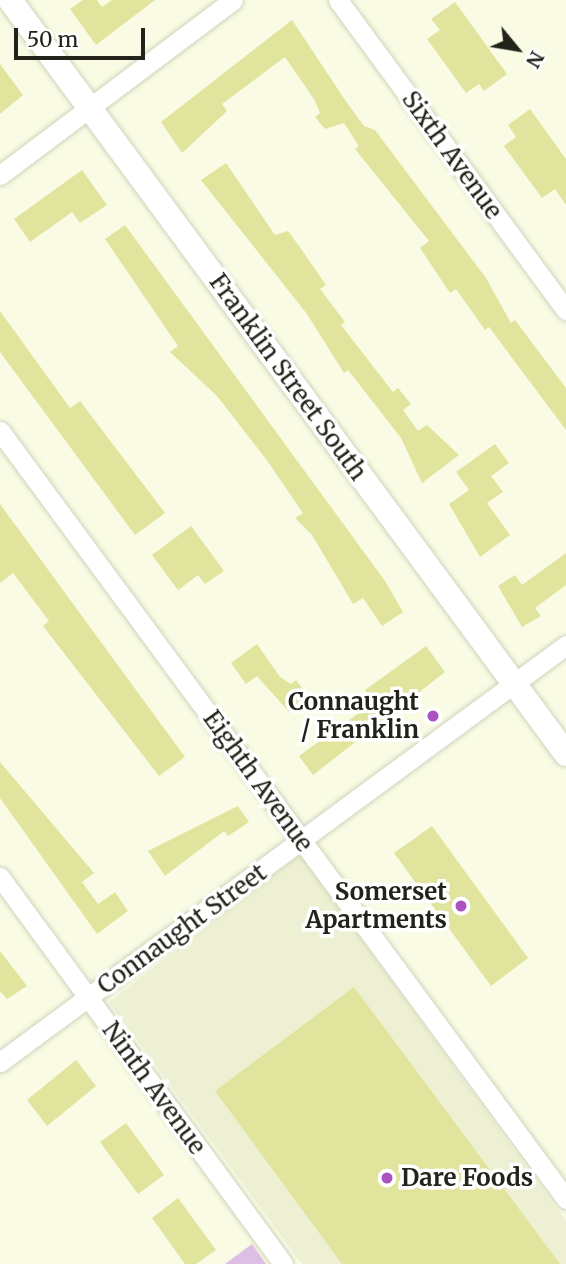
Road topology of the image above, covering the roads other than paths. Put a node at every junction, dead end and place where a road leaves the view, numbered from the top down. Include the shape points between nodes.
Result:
1 (10, 0) edge
2 (233, 0) edge
3 (338, 0) edge
4 (90, 108) junction
5 (0, 175) edge
6 (566, 310) edge
7 (0, 432) edge
8 (566, 645) edge
9 (514, 683) junction
10 (566, 754) edge
11 (302, 841) junction
12 (0, 877) edge
13 (88, 998) junction
14 (0, 1062) edge
15 (566, 1199) edge
16 (283, 1264) edge

1 - 4 street, Franklin Street South
2 - 4 street
3 - 6 street, Sixth Avenue
4 - 5 street
4 - 9 street, Franklin Street South
7 - 11 street, Eighth Avenue
8 - 9 street, Connaught Street
9 - 10 street, Franklin Street South
9 - 11 street, Connaught Street
11 - 13 street, Connaught Street
11 - 15 street, Eighth Avenue
12 - 13 street, Ninth Avenue
13 - 14 street, Connaught Street
13 - 16 street, Ninth Avenue

